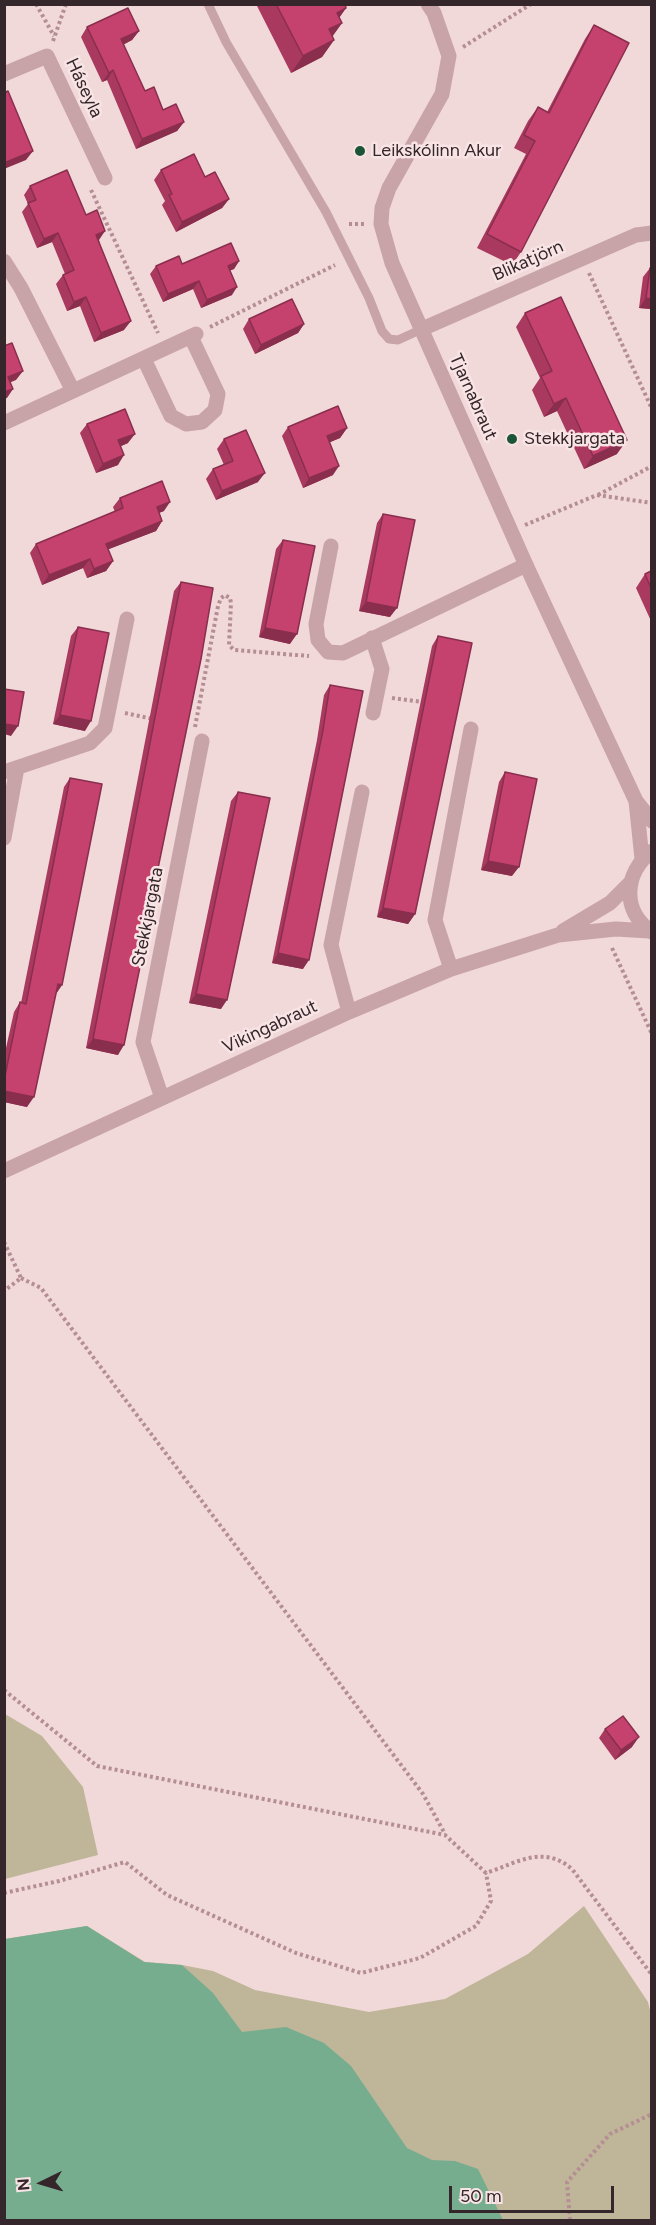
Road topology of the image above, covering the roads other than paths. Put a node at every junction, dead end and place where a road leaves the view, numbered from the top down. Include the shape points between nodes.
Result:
1 (208, 4) edge
2 (428, 4) edge
3 (4, 74) edge
4 (105, 178) road end
5 (651, 233) edge
6 (4, 261) edge
7 (422, 329) junction
8 (144, 359) junction
9 (73, 391) junction
10 (4, 423) edge
11 (331, 546) dead end
12 (526, 565) junction
13 (127, 619) dead end
14 (372, 638) junction
15 (373, 712) dead end
16 (471, 729) dead end
17 (199, 734) road end
18 (11, 770) edge
19 (362, 792) dead end
20 (636, 801) junction
21 (651, 821) edge
22 (4, 838) edge
23 (647, 855) edge
24 (630, 883) junction
25 (650, 932) edge
26 (558, 935) junction
27 (451, 969) junction
28 (350, 1012) junction
29 (162, 1098) junction
30 (4, 1171) edge

1 - 7 lane via 332,224 382,331 388,339 398,340
2 - 7 street, Tjarnabraut via 449,56 442,94 389,188 381,224 392,263
3 - 4 street, Háseyla via 47,56
5 - 7 street, Blikatjörn via 636,235
6 - 9 street
7 - 12 street, Tjarnabraut
8 - 8 street via 193,335 218,394 215,410 202,422 186,424 171,416
8 - 9 street
9 - 10 street
11 - 14 street via 315,624 318,640 328,652 343,653
12 - 14 street
12 - 20 street, Tjarnabraut
13 - 18 street via 105,728 90,743
14 - 15 street via 382,669
16 - 27 street via 435,920
17 - 29 street, Stekkjargata via 143,1042
18 - 22 street
19 - 28 street via 331,945
20 - 21 street, Tjarnabraut
20 - 23 street, Tjarnabraut
23 - 24 street, Vikingabraut via 634,870
24 - 25 street via 633,910
24 - 26 street, Vikingabraut via 610,903
25 - 26 street, Vikingabraut via 606,930
26 - 27 street, Vikingabraut
27 - 28 street, Vikingabraut
28 - 29 street, Vikingabraut
29 - 30 street, Vikingabraut

